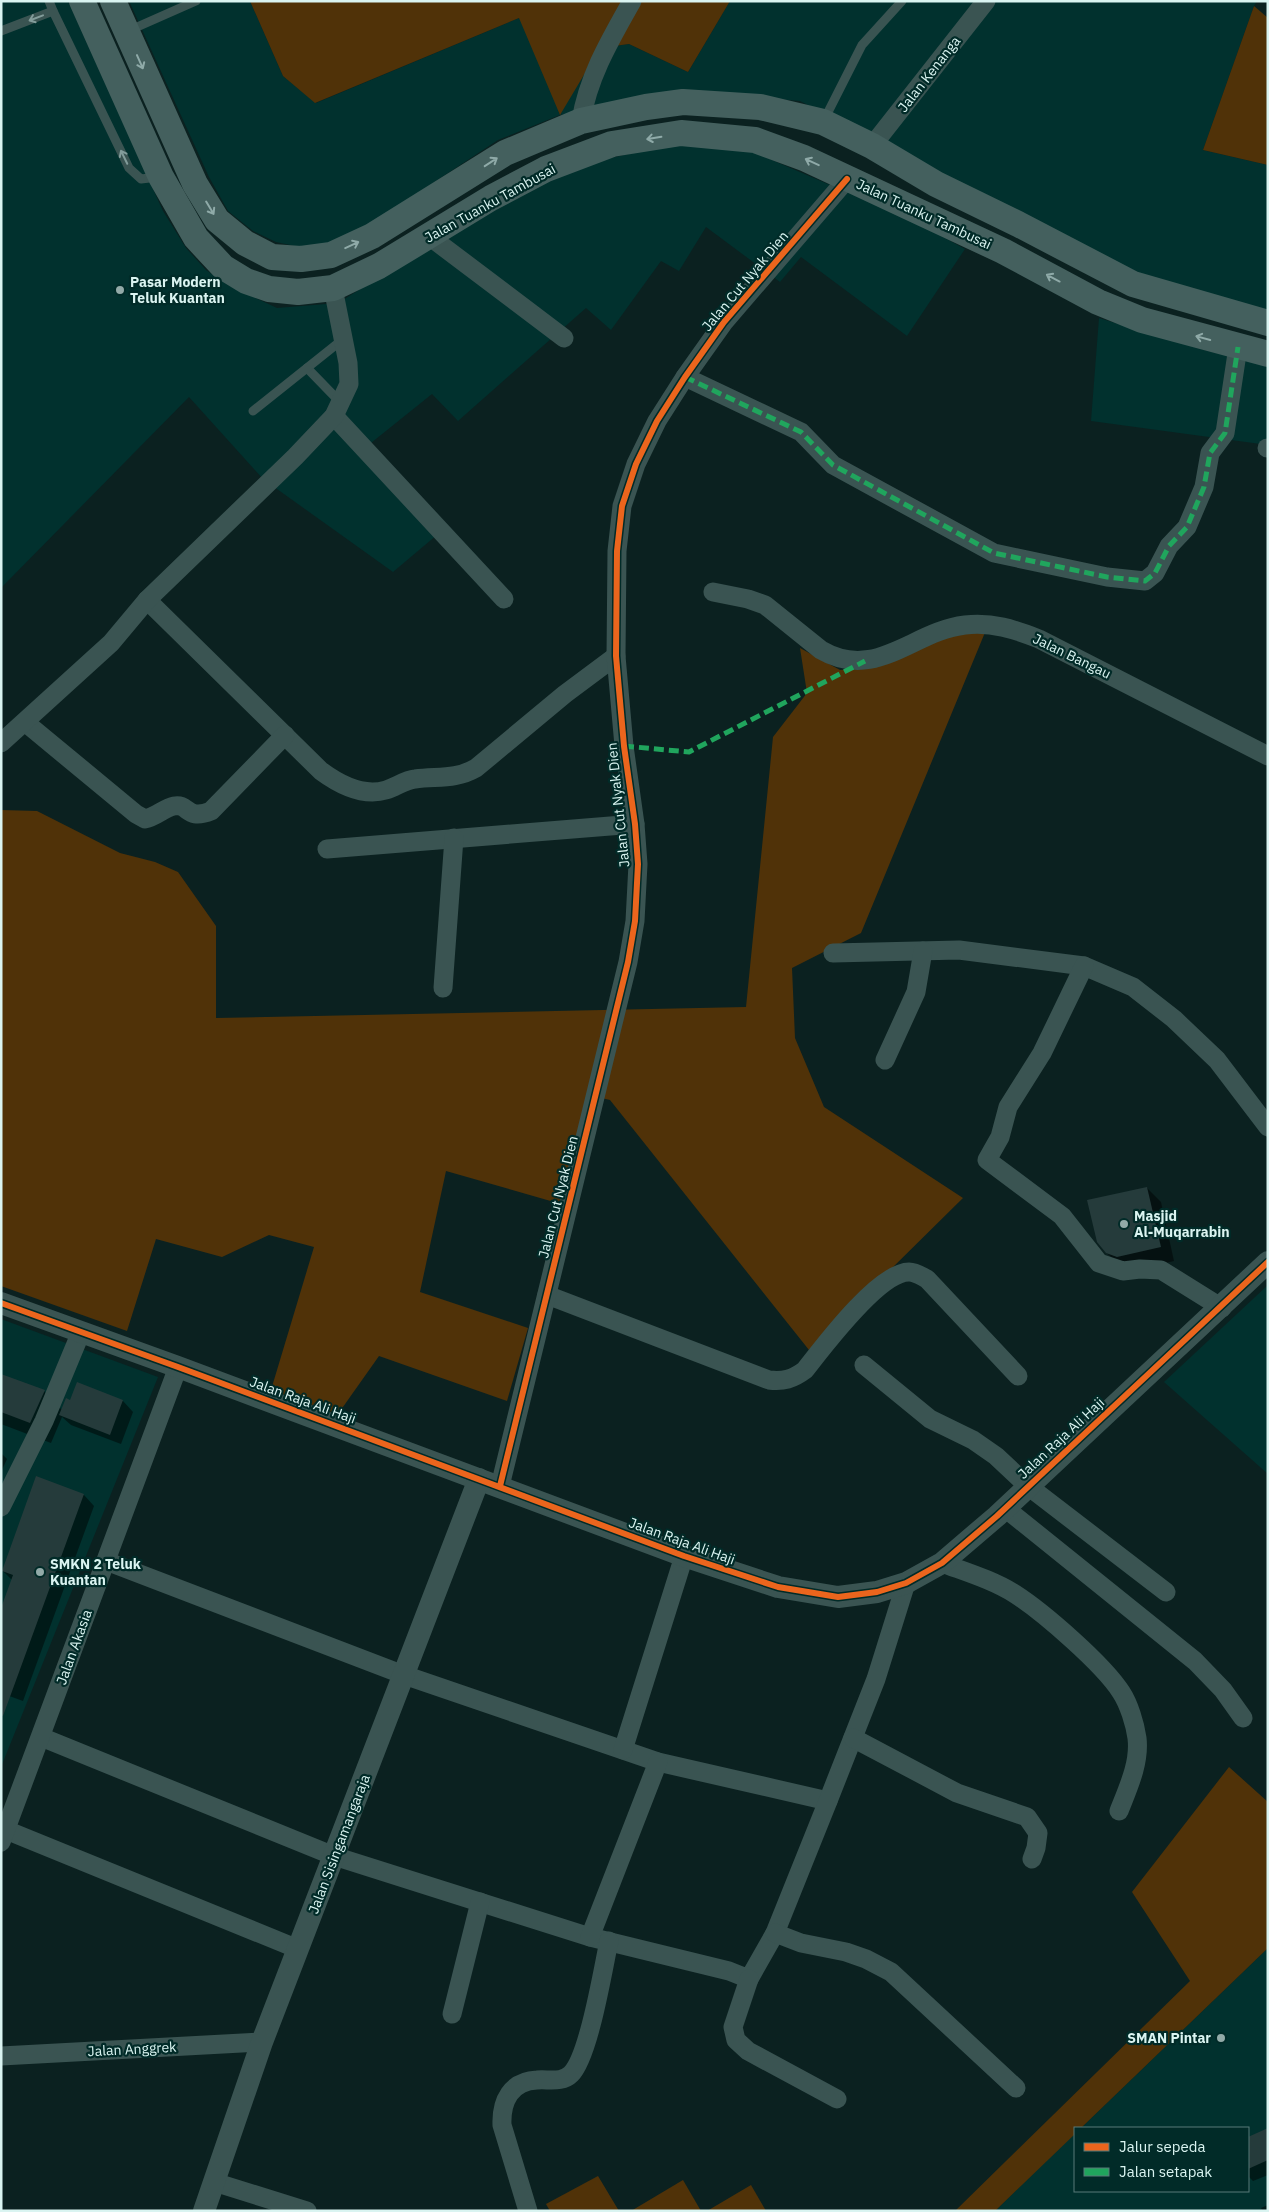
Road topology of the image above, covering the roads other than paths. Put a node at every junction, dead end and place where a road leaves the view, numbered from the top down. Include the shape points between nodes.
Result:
1 (49, 1) edge
2 (82, 1) edge
3 (113, 1) edge
4 (196, 1) edge
5 (632, 1) edge
6 (902, 1) edge
7 (986, 1) edge
8 (53, 11) junction
9 (1, 31) edge
10 (127, 32) junction
11 (682, 102) junction
12 (581, 121) junction
13 (823, 122) junction
14 (681, 133) junction
15 (872, 146) junction
16 (161, 177) junction
17 (847, 178) junction
18 (1018, 224) junction
19 (429, 236) junction
20 (1003, 251) junction
21 (333, 288) junction
22 (1268, 322) edge
23 (564, 338) dead end
24 (342, 340) junction
25 (1238, 347) junction
26 (1268, 354) edge
27 (307, 368) junction
28 (685, 377) junction
29 (338, 410) junction
30 (253, 412) dead end
31 (713, 592) dead end
32 (504, 599) dead end
33 (147, 600) junction
34 (616, 656) junction
35 (26, 723) junction
36 (285, 735) junction
37 (1, 744) edge
38 (1268, 756) edge
39 (635, 824) junction
40 (454, 838) junction
41 (327, 849) dead end
42 (923, 952) junction
43 (833, 953) dead end
44 (1084, 966) junction
45 (443, 988) dead end
46 (884, 1060) dead end
47 (1268, 1127) edge
48 (1268, 1262) edge
49 (547, 1295) junction
50 (1, 1303) edge
51 (1222, 1308) junction
52 (81, 1332) junction
53 (864, 1364) dead end
54 (178, 1367) junction
55 (1018, 1376) dead end
56 (479, 1479) junction
57 (500, 1486) junction
58 (1028, 1486) junction
59 (1, 1507) edge
60 (1004, 1508) junction
61 (684, 1556) junction
62 (106, 1561) junction
63 (942, 1563) junction
64 (906, 1583) junction
65 (1166, 1592) dead end
66 (404, 1675) junction
67 (1243, 1718) dead end
68 (41, 1737) junction
69 (853, 1738) junction
70 (623, 1750) junction
71 (658, 1762) junction
72 (828, 1801) junction
73 (1119, 1811) dead end
74 (4, 1836) edge
75 (334, 1856) junction
76 (1032, 1860) dead end
77 (480, 1902) junction
78 (775, 1933) junction
79 (590, 1937) junction
80 (609, 1941) junction
81 (298, 1949) junction
82 (749, 1979) junction
83 (452, 2014) dead end
84 (262, 2042) junction
85 (1, 2056) edge
86 (1016, 2088) dead end
87 (837, 2099) dead end
88 (214, 2182) junction
89 (204, 2211) edge
90 (307, 2211) edge
91 (528, 2211) edge

1 - 8 lane
2 - 16 main road, Jalan Tuanku Tambusai
3 - 10 main road
4 - 10 lane
5 - 12 street via 603,52 585,98
6 - 13 lane via 862,45
7 - 15 street, Jalan Kenanga
8 -> 9 lane
16 -> 8 lane via 141,179 129,168
10 -> 12 main road via 196,184 217,220 245,243 272,257 301,259 331,255 372,236 505,153
11 - 12 main road
11 - 13 main road via 760,107
11 - 14 main road
13 - 15 main road
17 -> 14 main road, Jalan Tuanku Tambusai via 755,140
14 -> 19 main road, Jalan Tuanku Tambusai via 612,144 546,169
15 - 18 main road via 936,184
16 - 21 main road, Jalan Tuanku Tambusai via 196,238 223,267 246,281 270,289 298,292
17 - 20 main road, Jalan Tuanku Tambusai
17 - 28 street, Jalan Cut Nyak Dien via 724,322
18 - 20 main road
18 - 22 main road via 1133,284
19 - 21 main road, Jalan Tuanku Tambusai via 379,266
19 - 23 street
25 -> 20 main road, Jalan Tuanku Tambusai via 1142,320 1098,302
21 - 24 street
24 - 27 lane
24 - 29 street via 349,384
25 - 26 main road, Jalan Tuanku Tambusai
25 - 28 street via 1225,433 1210,453 1204,487 1187,527 1169,546 1156,572 1145,581 1107,578 994,553 833,465 801,432
27 - 29 lane
27 - 30 lane
28 - 34 street, Jalan Cut Nyak Dien via 657,421 636,464 622,506 617,551
29 - 32 street
29 - 33 street via 295,458
31 - 38 street, Jalan Bangau via 764,605 831,656 865,661 963,625 1008,627 1039,639
33 - 35 street via 111,643
33 - 36 street
34 - 36 street via 476,768 459,776 414,779 371,793 358,790 329,777
34 - 39 street, Jalan Cut Nyak Dien
35 - 36 street via 145,819 173,806 194,815 211,810
35 - 37 street
39 - 40 street
39 - 49 street, Jalan Cut Nyak Dien via 638,864 635,921 628,962
40 - 41 street
40 - 45 street
42 - 43 street
42 - 44 street via 959,950
42 - 46 street via 916,992
44 - 47 street via 1133,987 1174,1019 1217,1060
44 - 51 street via 1042,1053 1008,1107 1000,1137 987,1160 1062,1216 1099,1263 1123,1271 1162,1270
48 - 51 street, Jalan Raja Ali Haji
49 - 55 street via 769,1380 782,1382 805,1370 846,1319 881,1285 902,1273 916,1273 927,1279
49 - 57 street, Jalan Cut Nyak Dien
50 - 52 street, Jalan Raja Ali Haji
51 - 58 street, Jalan Raja Ali Haji
52 - 54 street, Jalan Raja Ali Haji
52 - 59 street via 44,1422
53 - 58 street via 930,1419 973,1440 996,1456
54 - 56 street, Jalan Raja Ali Haji
54 - 62 street, Jalan Akasia
56 - 57 street, Jalan Raja Ali Haji
56 - 66 street, Jalan Sisingamangaraja
57 - 61 street, Jalan Raja Ali Haji
58 - 60 street, Jalan Raja Ali Haji
58 - 65 street
60 - 63 street, Jalan Raja Ali Haji
60 - 67 street via 1195,1661 1223,1690
61 - 64 street, Jalan Raja Ali Haji via 778,1587 838,1597 877,1592
61 - 70 street
62 - 66 street
62 - 68 street, Jalan Akasia
63 - 64 street, Jalan Raja Ali Haji
63 - 73 street via 1015,1594 1088,1656 1121,1692 1137,1745 1136,1759
64 - 69 street via 876,1679
66 - 70 street
66 - 75 street, Jalan Sisingamangaraja
68 - 74 street, Jalan Akasia
68 - 75 street
69 - 72 street
69 - 76 street via 957,1793 1027,1817 1038,1833
70 - 71 street
71 - 72 street
71 - 79 street
72 - 78 street
74 - 81 street
75 - 77 street
75 - 81 street, Jalan Sisingamangaraja
77 - 79 street
77 - 83 street
78 - 82 street
78 - 86 street via 801,1943 846,1952 892,1972
79 - 80 street
80 - 82 street
80 - 91 street via 591,2026 572,2073 561,2079 520,2084 505,2100 502,2125
81 - 84 street, Jalan Sisingamangaraja
82 - 87 street via 733,2027 736,2040 748,2051
84 - 85 street, Jalan Anggrek
84 - 88 street, Jalan Sisingamangaraja
88 - 89 street, Jalan Sisingamangaraja
88 - 90 street

